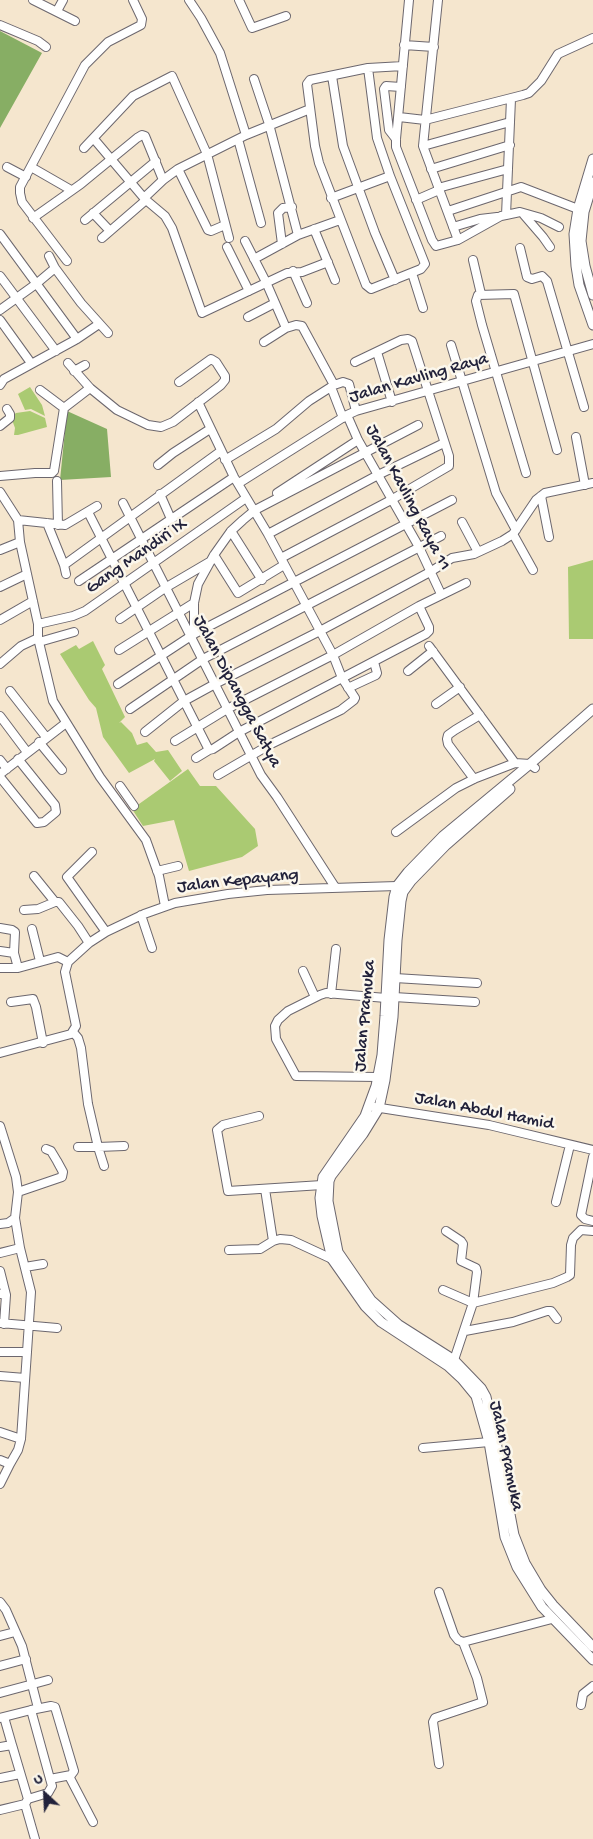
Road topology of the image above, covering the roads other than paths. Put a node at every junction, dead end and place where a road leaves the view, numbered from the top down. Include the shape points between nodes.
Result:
1 (33, 0) edge
2 (64, 0) edge
3 (133, 0) edge
4 (239, 0) edge
5 (409, 0) edge
6 (438, 0) edge
7 (192, 1) edge
8 (57, 11) junction
9 (286, 16) dead end
10 (75, 20) dead end
11 (0, 25) edge
12 (593, 38) edge
13 (404, 45) junction
14 (46, 47) dead end
15 (434, 47) junction
16 (403, 66) junction
17 (368, 68) junction
18 (332, 76) junction
19 (254, 79) dead end
20 (401, 87) junction
21 (511, 99) junction
22 (310, 109) junction
23 (399, 117) junction
24 (425, 120) junction
25 (510, 122) junction
26 (269, 124) junction
27 (246, 135) junction
28 (94, 139) junction
29 (238, 139) junction
30 (396, 141) junction
31 (510, 145) junction
32 (423, 146) junction
33 (381, 147) junction
34 (84, 148) dead end
35 (207, 154) junction
36 (112, 159) junction
37 (593, 160) edge
38 (156, 161) junction
39 (6, 167) dead end
40 (31, 168) junction
41 (178, 169) junction
42 (431, 169) junction
43 (508, 169) junction
44 (390, 176) junction
45 (26, 177) junction
46 (592, 177) edge
47 (163, 180) junction
48 (130, 182) junction
49 (359, 187) junction
50 (439, 189) junction
51 (71, 190) junction
52 (506, 192) junction
53 (331, 198) junction
54 (145, 199) junction
55 (416, 200) junction
56 (292, 207) junction
57 (578, 209) junction
58 (448, 211) junction
59 (93, 213) junction
60 (524, 214) junction
61 (503, 216) junction
62 (32, 218) junction
63 (85, 220) dead end
64 (340, 220) junction
65 (261, 223) dead end
66 (225, 225) junction
67 (453, 227) junction
68 (559, 227) dead end
69 (314, 229) junction
70 (110, 231) junction
71 (0, 234) edge
72 (298, 235) junction
73 (102, 238) dead end
74 (229, 238) dead end
75 (245, 240) dead end
76 (458, 240) junction
77 (282, 244) junction
78 (227, 247) dead end
79 (550, 247) dead end
80 (520, 248) dead end
81 (50, 256) dead end
82 (254, 260) junction
83 (473, 260) dead end
84 (66, 261) dead end
85 (328, 262) junction
86 (55, 268) junction
87 (293, 271) junction
88 (412, 273) junction
89 (0, 276) edge
90 (335, 280) dead end
91 (395, 280) junction
92 (266, 282) junction
93 (36, 284) junction
94 (249, 291) junction
95 (481, 294) junction
96 (593, 295) edge
97 (17, 298) junction
98 (275, 303) junction
99 (308, 303) dead end
100 (423, 308) dead end
101 (0, 310) edge
102 (248, 317) dead end
103 (0, 320) edge
104 (99, 324) junction
105 (593, 325) edge
106 (286, 328) junction
107 (108, 333) dead end
108 (77, 339) junction
109 (264, 342) dead end
110 (593, 344) edge
111 (451, 345) dead end
112 (56, 351) junction
113 (377, 352) junction
114 (568, 352) junction
115 (355, 362) dead end
116 (532, 362) junction
117 (31, 363) junction
118 (68, 363) dead end
119 (85, 365) dead end
120 (74, 371) junction
121 (496, 372) junction
122 (1, 379) edge
123 (179, 382) dead end
124 (463, 382) junction
125 (332, 386) junction
126 (90, 388) junction
127 (40, 390) dead end
128 (428, 392) junction
129 (198, 402) junction
130 (392, 402) junction
131 (584, 407) dead end
132 (64, 408) junction
133 (7, 409) dead end
134 (356, 412) junction
135 (345, 416) junction
136 (418, 425) dead end
137 (0, 426) edge
138 (210, 429) junction
139 (576, 437) dead end
140 (358, 440) junction
141 (444, 443) junction
142 (557, 450) dead end
143 (221, 451) junction
144 (366, 452) junction
145 (225, 460) junction
146 (158, 466) dead end
147 (526, 473) dead end
148 (378, 475) junction
149 (0, 476) edge
150 (236, 480) junction
151 (57, 481) dead end
152 (589, 484) edge
153 (0, 492) edge
154 (283, 492) junction
155 (160, 494) junction
156 (541, 496) junction
157 (246, 498) junction
158 (391, 500) junction
159 (452, 500) dead end
160 (123, 504) dead end
161 (97, 506) dead end
162 (254, 510) junction
163 (88, 512) junction
164 (130, 516) junction
165 (171, 519) junction
166 (18, 520) junction
167 (462, 522) dead end
168 (48, 523) junction
169 (406, 524) junction
170 (58, 525) junction
171 (231, 531) junction
172 (514, 532) junction
173 (268, 534) junction
174 (441, 536) dead end
175 (549, 537) dead end
176 (101, 538) junction
177 (141, 541) junction
178 (20, 542) junction
179 (419, 547) junction
180 (0, 550) edge
181 (478, 552) junction
182 (213, 558) junction
183 (112, 560) junction
184 (283, 562) junction
185 (152, 563) junction
186 (64, 565) junction
187 (533, 570) dead end
188 (430, 572) junction
189 (27, 574) junction
190 (66, 574) dead end
191 (262, 580) junction
192 (79, 581) dead end
193 (293, 583) junction
194 (466, 583) dead end
195 (125, 584) junction
196 (0, 587) edge
197 (165, 588) junction
198 (441, 594) junction
199 (33, 601) junction
200 (194, 603) junction
201 (305, 605) junction
202 (419, 606) junction
203 (138, 608) junction
204 (177, 612) junction
205 (120, 619) dead end
206 (0, 620) edge
207 (38, 624) junction
208 (149, 630) junction
209 (320, 631) junction
210 (74, 632) dead end
211 (192, 635) junction
212 (38, 640) junction
213 (119, 650) dead end
214 (161, 655) junction
215 (333, 655) junction
216 (202, 659) junction
217 (374, 662) junction
218 (0, 664) edge
219 (408, 671) dead end
220 (342, 678) junction
221 (173, 679) junction
222 (118, 684) dead end
223 (215, 684) junction
224 (460, 687) junction
225 (348, 688) junction
226 (10, 690) dead end
227 (184, 701) junction
228 (436, 704) dead end
229 (130, 709) dead end
230 (227, 709) junction
231 (593, 709) edge
232 (480, 715) junction
233 (0, 716) edge
234 (593, 717) edge
235 (66, 723) junction
236 (197, 727) junction
237 (145, 732) dead end
238 (239, 732) junction
239 (46, 737) junction
240 (175, 741) dead end
241 (39, 742) junction
242 (209, 750) junction
243 (26, 752) junction
244 (252, 755) junction
245 (196, 758) dead end
246 (18, 759) junction
247 (0, 760) edge
248 (515, 763) junction
249 (533, 766) junction
250 (7, 769) junction
251 (62, 770) dead end
252 (218, 775) dead end
253 (0, 776) edge
254 (474, 779) junction
255 (120, 786) dead end
256 (142, 802) dead end
257 (134, 806) junction
258 (126, 811) junction
259 (466, 822) junction
260 (396, 832) dead end
261 (92, 852) dead end
262 (178, 866) dead end
263 (157, 871) junction
264 (34, 876) dead end
265 (397, 886) junction
266 (335, 887) junction
267 (55, 902) junction
268 (165, 906) junction
269 (31, 910) dead end
270 (141, 915) junction
271 (0, 928) edge
272 (32, 929) dead end
273 (106, 932) junction
274 (89, 943) junction
275 (152, 948) dead end
276 (336, 949) dead end
277 (0, 951) edge
278 (14, 953) junction
279 (40, 961) junction
280 (68, 962) junction
281 (0, 968) edge
282 (18, 968) junction
283 (303, 971) dead end
284 (395, 978) junction
285 (477, 983) dead end
286 (332, 994) junction
287 (315, 997) junction
288 (390, 998) junction
289 (11, 1002) dead end
290 (475, 1002) dead end
291 (389, 1016) junction
292 (73, 1032) junction
293 (43, 1043) junction
294 (0, 1053) edge
295 (378, 1077) junction
296 (374, 1106) junction
297 (259, 1116) dead end
298 (0, 1126) edge
299 (2, 1137) edge
300 (570, 1145) junction
301 (124, 1146) dead end
302 (78, 1147) dead end
303 (98, 1147) junction
304 (46, 1149) dead end
305 (593, 1150) edge
306 (593, 1157) edge
307 (104, 1166) dead end
308 (322, 1184) junction
309 (265, 1189) junction
310 (18, 1192) junction
311 (556, 1202) dead end
312 (15, 1218) junction
313 (593, 1221) edge
314 (0, 1224) edge
315 (446, 1231) dead end
316 (593, 1231) edge
317 (273, 1241) junction
318 (20, 1248) junction
319 (228, 1250) dead end
320 (0, 1253) edge
321 (332, 1259) junction
322 (43, 1264) dead end
323 (25, 1267) junction
324 (0, 1271) edge
325 (443, 1290) dead end
326 (3, 1295) edge
327 (473, 1303) junction
328 (557, 1319) dead end
329 (2, 1323) edge
330 (29, 1326) junction
331 (57, 1328) dead end
332 (465, 1330) junction
333 (0, 1352) edge
334 (27, 1352) junction
335 (454, 1360) junction
336 (0, 1376) edge
337 (25, 1378) junction
338 (0, 1432) edge
339 (20, 1439) junction
340 (489, 1442) junction
341 (423, 1448) dead end
342 (0, 1460) edge
343 (10, 1464) junction
344 (0, 1484) edge
345 (510, 1536) junction
346 (521, 1565) junction
347 (439, 1592) dead end
348 (0, 1602) edge
349 (3, 1611) edge
350 (552, 1619) junction
351 (15, 1632) junction
352 (0, 1636) edge
353 (463, 1642) junction
354 (593, 1647) edge
355 (26, 1659) junction
356 (593, 1660) edge
357 (0, 1666) edge
358 (48, 1680) dead end
359 (33, 1684) junction
360 (593, 1686) edge
361 (0, 1693) edge
362 (581, 1705) dead end
363 (34, 1709) junction
364 (2, 1718) edge
365 (12, 1745) junction
366 (0, 1747) edge
367 (439, 1764) dead end
368 (20, 1774) junction
369 (69, 1776) junction
370 (0, 1778) edge
371 (50, 1780) junction
372 (26, 1801) junction
373 (0, 1810) edge
374 (93, 1822) dead end
375 (35, 1839) edge

1 - 8 street
2 - 8 street
3 - 40 street via 142,19 140,25 108,42 86,65
4 - 9 street via 252,28
5 - 13 street
6 - 15 street
7 - 27 street via 220,53
8 - 10 street
11 - 14 street
12 - 21 street via 558,54 535,87
13 - 15 street
13 - 16 street
15 - 24 street
16 - 17 street
16 - 20 street
17 - 18 street
17 - 33 street
18 - 22 street via 307,83
18 - 49 street via 343,146
19 - 26 street
20 - 23 street
20 - 30 street via 386,86 384,89 389,130
21 - 24 street
21 - 25 street
22 - 26 street
22 - 53 street via 316,154
23 - 24 street
23 - 30 street
24 - 32 street
25 - 31 street
25 - 32 street
26 - 27 street
26 - 56 street
27 - 29 street
28 - 34 street
28 - 35 street via 133,96 172,76
28 - 36 street
29 - 35 street
29 - 65 street
30 - 33 street
30 - 55 street
31 - 42 street
31 - 43 street
32 - 42 street
33 - 44 street
35 - 41 street
35 - 66 street
36 - 38 street via 143,135
36 - 48 street
36 - 51 street
37 - 46 main road
38 - 47 street
38 - 48 street
39 - 45 street
40 - 45 street
40 - 51 street
41 - 47 street
41 - 66 street via 208,230
42 - 50 street
43 - 50 street
43 - 52 street
44 - 49 street
44 - 88 street via 425,264
45 - 62 street via 20,194
46 - 57 main road
46 - 96 main road via 581,241
47 - 54 street
48 - 54 street
48 - 59 street
49 - 53 street
49 - 91 street via 374,233
50 - 55 street
50 - 58 street
51 - 62 street
52 - 57 street via 523,187
52 - 58 street
52 - 61 street
53 - 64 street
54 - 70 street
54 - 94 street via 165,216 172,228 201,312
55 - 76 street via 434,245
56 - 72 street
56 - 77 street via 283,208 278,213
57 - 105 main road via 574,234 576,266
58 - 67 street
59 - 63 street
59 - 70 street
60 - 61 street via 516,212
60 - 68 street
60 - 79 street
61 - 67 street
61 - 76 street
62 - 84 street
64 - 69 street
64 - 91 street via 367,287 374,288
66 - 74 street
67 - 76 street
69 - 72 street
69 - 85 street
70 - 73 street
71 - 93 street
72 - 77 street
75 - 82 street
77 - 82 street
78 - 94 street
80 - 114 street via 527,277 546,278
81 - 86 street
82 - 92 street
83 - 95 street
85 - 87 street via 302,272
85 - 90 street
86 - 93 street
86 - 104 street
87 - 92 street
87 - 99 street
88 - 91 street
88 - 100 street
89 - 97 street
92 - 94 street
92 - 98 street
93 - 97 street
93 - 108 street
95 - 116 street via 514,294
95 - 121 street via 477,296 476,304
97 - 101 street
97 - 112 street
98 - 102 street
98 - 106 street
103 - 117 street
104 - 107 street
104 - 108 street
106 - 109 street
106 - 125 street, Jalan Kavling Raya 11 via 302,326
108 - 112 street
110 - 114 street, Jalan Kavling Raya
111 - 124 street
112 - 117 street
113 - 115 street
113 - 128 street via 401,340 412,341
113 - 130 street
114 - 116 street, Jalan Kavling Raya
114 - 131 street
116 - 121 street, Jalan Kavling Raya
116 - 142 street
117 - 122 street
118 - 120 street
119 - 120 street
120 - 126 street
121 - 124 street, Jalan Kavling Raya
121 - 147 street
123 - 129 street via 208,360 216,362 225,380
124 - 128 street, Jalan Kavling Raya
124 - 172 street via 496,493
125 - 134 street via 347,382
125 - 135 street, Jalan Kavling Raya 11
125 - 145 street via 276,428
126 - 129 street via 116,410 157,428 173,422
126 - 132 street
127 - 132 street
128 - 130 street, Jalan Kavling Raya
128 - 141 street
129 - 138 street
130 - 134 street, Jalan Kavling Raya
132 - 149 street via 54,471
133 - 137 street via 10,418
134 - 135 street, Jalan Kavling Raya
135 - 140 street, Jalan Kavling Raya 11
135 - 150 street, Jalan Kavling Raya
136 - 144 street
138 - 143 street
138 - 146 street
139 - 152 street
140 - 144 street, Jalan Kavling Raya 11
140 - 154 street
141 - 148 street
141 - 158 street via 450,463 448,468
143 - 145 street
143 - 155 street
144 - 148 street, Jalan Kavling Raya 11
144 - 154 street
145 - 150 street
148 - 158 street, Jalan Kavling Raya 11
148 - 173 street
150 - 157 street
150 - 165 street, Jalan Kavling Raya
151 - 170 street
152 - 156 street
153 - 166 street
154 - 162 street
155 - 164 street
155 - 165 street
156 - 172 street
156 - 175 street
157 - 162 street
157 - 185 street, Gang Mandiri IX
158 - 169 street, Jalan Kavling Raya 11
158 - 184 street
159 - 169 street
160 - 164 street, Jalan Dipangga Satya
161 - 163 street
162 - 171 street
162 - 173 street
163 - 170 street via 66,525
163 - 176 street
164 - 176 street
164 - 177 street, Jalan Dipangga Satya
165 - 177 street, Jalan Kavling Raya
166 - 168 street
166 - 178 street
167 - 181 street
168 - 170 street
168 - 186 street
169 - 179 street, Jalan Kavling Raya 11
169 - 193 street
171 - 182 street
171 - 191 street
172 - 181 street
172 - 187 street
173 - 184 street
174 - 179 street
176 - 183 street
176 - 186 street
177 - 183 street, Jalan Kavling Raya
177 - 185 street, Jalan Dipangga Satya
178 - 180 street
178 - 189 street
179 - 188 street, Jalan Kavling Raya 11
179 - 201 street
181 - 188 street via 452,558
182 - 191 street via 238,593
182 - 197 street
182 - 200 street via 198,584
183 - 192 street, Jalan Kavling Raya
183 - 195 street
184 - 191 street
184 - 193 street
185 - 195 street, Gang Mandiri IX
185 - 197 street, Jalan Dipangga Satya
186 - 190 street
188 - 198 street, Jalan Kavling Raya 11
188 - 209 street
189 - 196 street
189 - 199 street
193 - 201 street
193 - 211 street
194 - 198 street
195 - 203 street
195 - 207 street, Gang Mandiri IX via 79,614
197 - 203 street
197 - 204 street, Jalan Dipangga Satya
198 - 202 street
199 - 206 street
199 - 207 street
200 - 204 street
200 - 211 street
201 - 209 street
201 - 216 street
202 - 215 street
202 - 217 street via 429,631
203 - 205 street
203 - 208 street
204 - 208 street
204 - 211 street, Jalan Dipangga Satya
207 - 212 street
208 - 213 street
208 - 214 street
209 - 215 street
209 - 223 street
210 - 212 street
211 - 214 street
211 - 216 street, Jalan Dipangga Satya
212 - 218 street via 21,646
212 - 235 street via 53,701
214 - 221 street
214 - 222 street
215 - 220 street
215 - 230 street
216 - 221 street
216 - 223 street, Jalan Dipangga Satya
217 - 220 street
217 - 225 street via 376,675
219 - 224 street via 431,648
220 - 225 street
220 - 238 street
221 - 227 street
221 - 229 street
223 - 227 street
223 - 230 street, Jalan Dipangga Satya
224 - 228 street
224 - 232 street
225 - 244 street via 355,696 350,704
226 - 239 street
227 - 236 street
227 - 237 street
230 - 236 street
230 - 238 street, Jalan Dipangga Satya
231 - 249 main road, Jalan Pramuka
232 - 248 street
232 - 254 street via 455,730 447,739
233 - 243 street
234 - 249 main road, Jalan Pramuka
235 - 239 street
235 - 258 street
236 - 240 street
236 - 242 street
238 - 242 street
238 - 244 street, Jalan Dipangga Satya
239 - 241 street
241 - 243 street
241 - 251 street
242 - 245 street
243 - 246 street
244 - 252 street
244 - 266 street, Jalan Dipangga Satya via 261,775
246 - 250 street
246 - 253 street via 56,812 44,822 37,823
247 - 250 street
248 - 249 street
248 - 254 street
249 - 259 main road, Jalan Pramuka
250 - 253 street
254 - 260 street via 456,788
255 - 257 street
256 - 257 street
257 - 258 street
258 - 263 street via 146,840
259 - 265 main road, Jalan Pramuka via 443,836
259 - 284 main road, Jalan Pramuka via 403,892
261 - 273 street via 67,878
262 - 263 street
263 - 268 street
264 - 267 street
265 - 266 street, Jalan Kepayang
265 - 288 main road, Jalan Pramuka via 389,940
266 - 268 street, Jalan Kepayang via 228,894
267 - 269 street
267 - 274 street
268 - 270 street, Jalan Kepayang
270 - 273 street, Jalan Kepayang
270 - 275 street
271 - 278 street via 15,932
272 - 279 street
273 - 274 street, Jalan Kepayang
274 - 280 street, Jalan Kepayang
276 - 286 street
277 - 278 street
278 - 282 street
279 - 280 street via 58,957
279 - 282 street
280 - 292 street via 66,972 76,1026
281 - 282 street
283 - 287 street
284 - 285 street
284 - 288 main road, Jalan Pramuka
286 - 287 street
286 - 288 street
287 - 295 street via 288,1011 275,1026 276,1040 294,1074 299,1077
288 - 290 street
288 - 291 main road, Jalan Pramuka
289 - 293 street via 33,999
291 - 295 main road, Jalan Pramuka
291 - 296 main road, Jalan Pramuka via 385,1080
292 - 293 street
292 - 303 street via 81,1048 88,1104
293 - 294 street
295 - 296 main road, Jalan Pramuka
296 - 300 street, Jalan Abdul Hamid via 489,1125
296 - 308 main road, Jalan Pramuka via 327,1170
296 - 335 main road, Jalan Pramuka via 363,1134 329,1181 328,1200 338,1252 380,1309
297 - 309 street via 223,1124 217,1130 228,1191
298 - 299 street
299 - 310 street
300 - 305 street, Jalan Abdul Hamid
300 - 311 street
301 - 303 street
302 - 303 street
303 - 307 street
304 - 310 street via 57,1161 62,1177
306 - 313 street via 581,1215 585,1220
308 - 309 street
308 - 321 main road, Jalan Pramuka via 322,1216
309 - 317 street
310 - 312 street
312 - 314 street
312 - 318 street
315 - 327 street via 463,1244 461,1261 476,1268
316 - 327 street via 581,1230 573,1238 570,1275 567,1277
317 - 319 street via 260,1249
317 - 321 street via 291,1240
318 - 320 street
318 - 323 street
321 - 340 main road, Jalan Pramuka via 372,1314 448,1366 467,1385 479,1401
322 - 323 street
323 - 330 street via 31,1292
324 - 326 street
325 - 327 street
326 - 329 street
327 - 332 street
328 - 332 street via 547,1311 513,1322
329 - 330 street
330 - 331 street
330 - 334 street
332 - 335 street
333 - 334 street
334 - 337 street
335 - 345 main road, Jalan Pramuka via 476,1381 486,1397
336 - 337 street
337 - 339 street
338 - 339 street
339 - 343 street
340 - 341 street
340 - 345 main road, Jalan Pramuka
342 - 343 street
343 - 344 street
345 - 346 main road, Jalan Pramuka
346 - 350 main road, Jalan Pramuka via 542,1607
346 - 354 main road, Jalan Pramuka via 553,1606
347 - 353 street via 454,1635
348 - 349 street
349 - 351 street
350 - 353 street
350 - 356 main road, Jalan Pramuka
351 - 352 street
351 - 355 street
353 - 367 street via 483,1702 435,1718
355 - 357 street
355 - 359 street
358 - 359 street
359 - 361 street
359 - 363 street
360 - 362 street via 583,1694
363 - 364 street
363 - 369 street via 55,1707 74,1771
363 - 371 street
364 - 365 street
365 - 366 street
365 - 368 street
368 - 370 street
368 - 372 street
369 - 371 street
369 - 374 street
371 - 372 street via 50,1791
372 - 373 street
372 - 375 street

